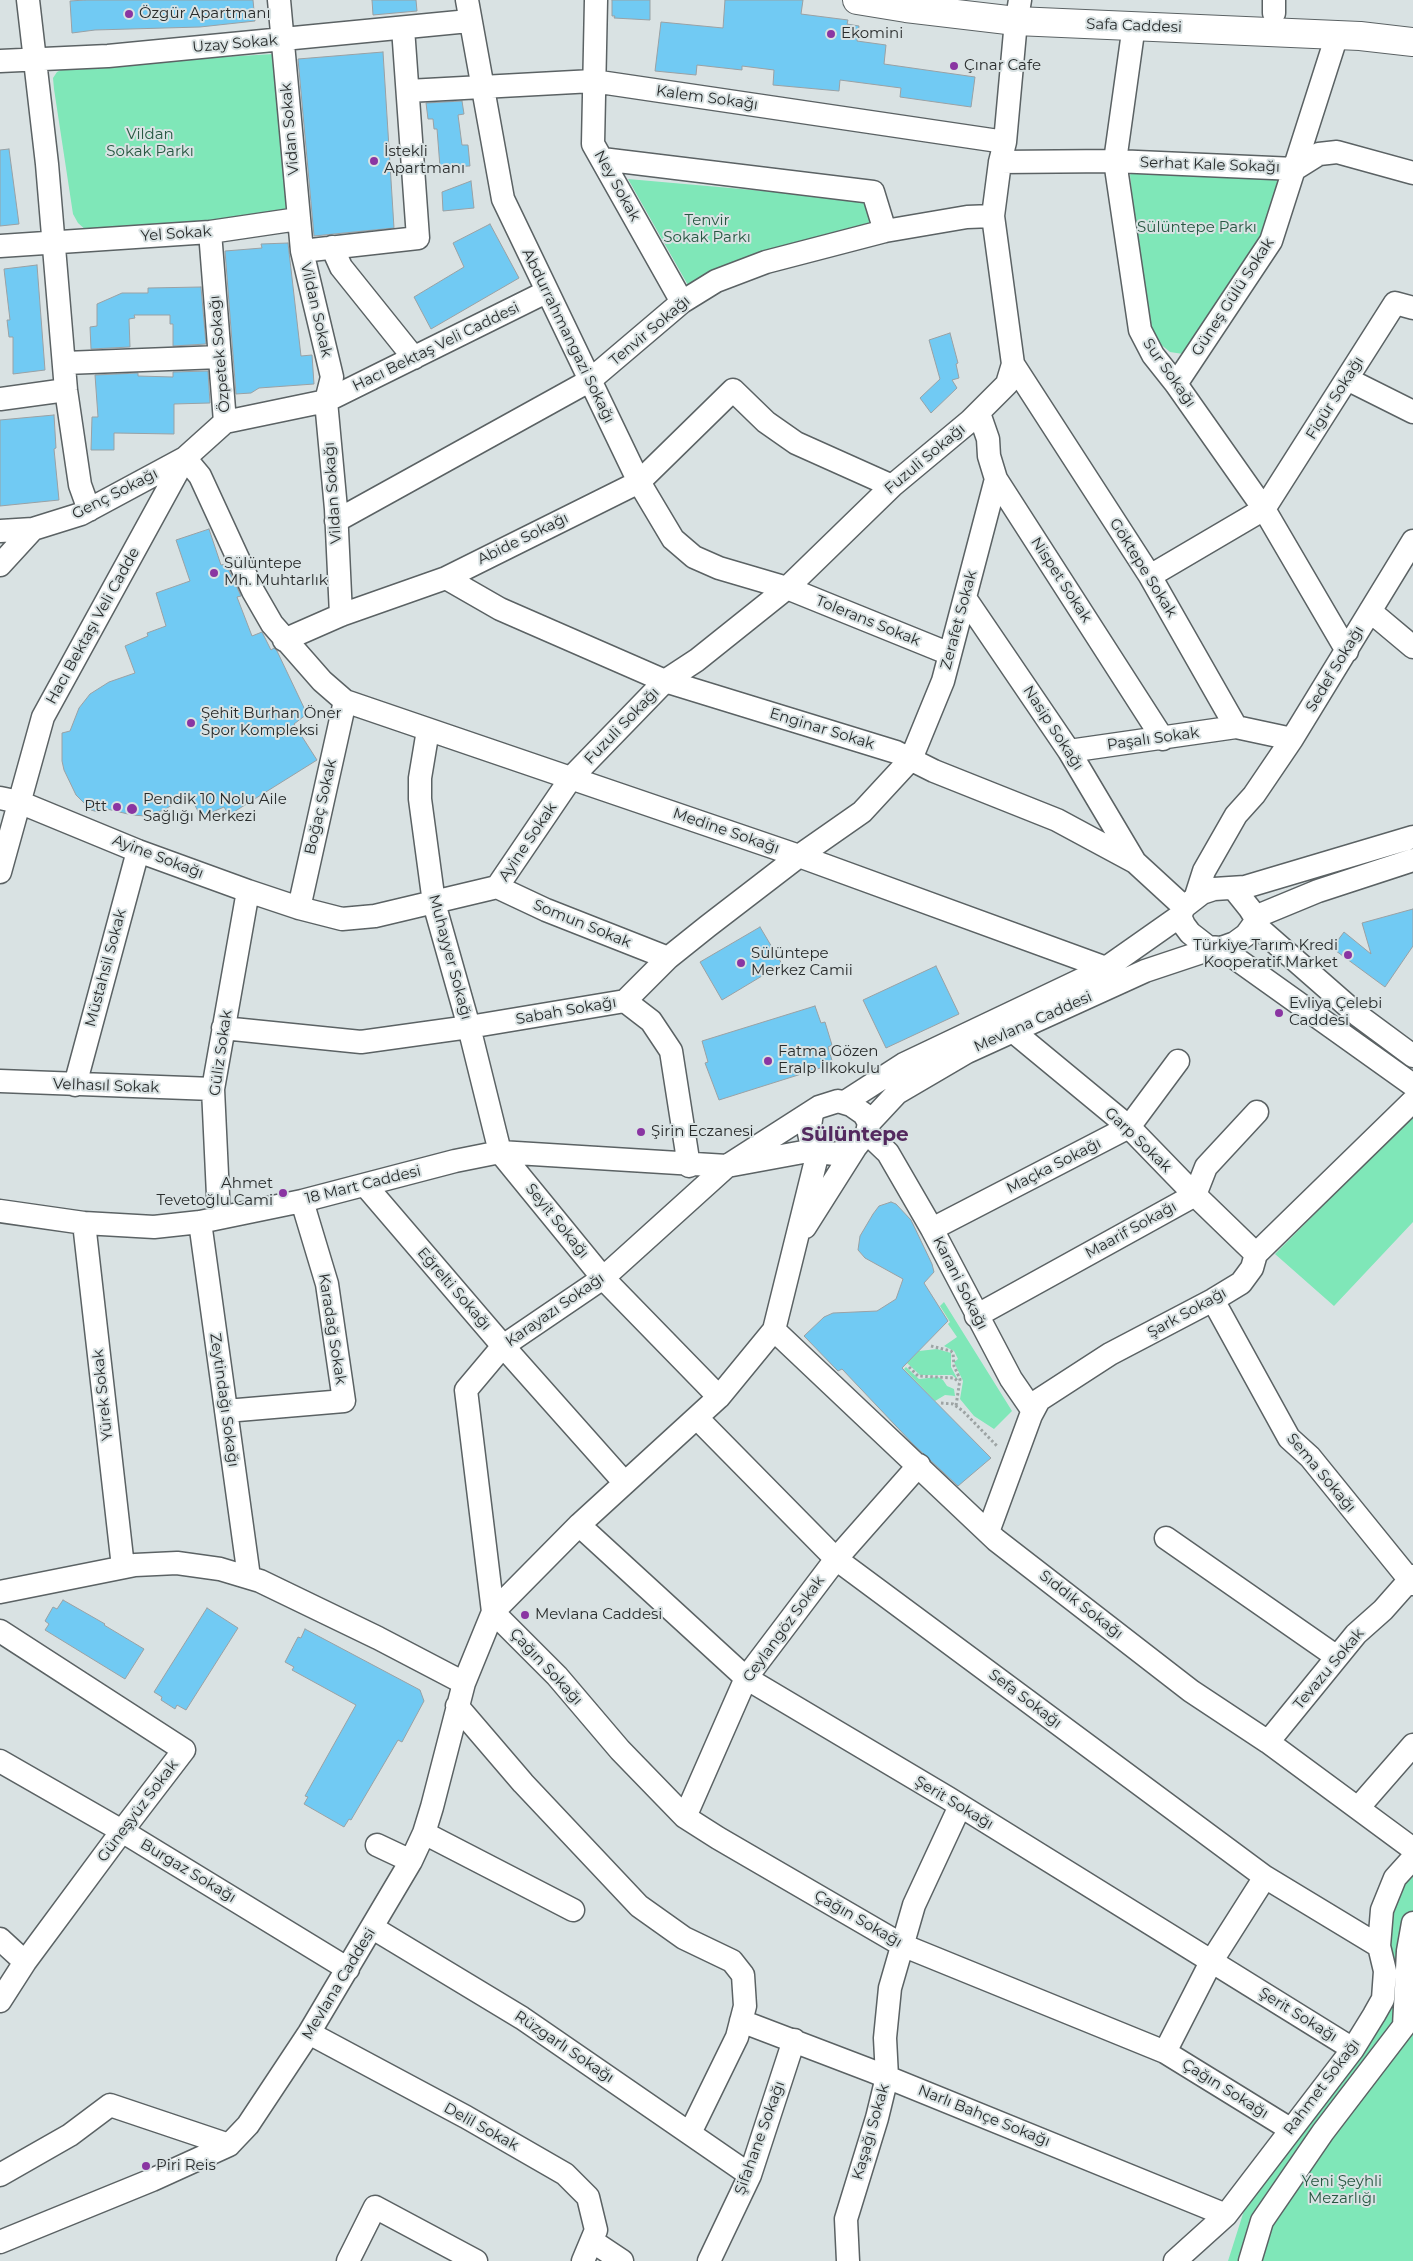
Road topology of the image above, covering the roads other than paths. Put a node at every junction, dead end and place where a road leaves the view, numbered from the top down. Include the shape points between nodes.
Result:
1 (28, 0) edge
2 (279, 0) edge
3 (596, 0) edge
4 (857, 0) edge
5 (964, 0) edge
6 (1274, 7) edge
7 (1019, 9) edge
8 (468, 10) edge
9 (1413, 24) edge
10 (1134, 25) junction
11 (403, 28) junction
12 (1337, 35) junction
13 (283, 40) junction
14 (1413, 42) edge
15 (36, 60) junction
16 (0, 61) edge
17 (593, 81) junction
18 (484, 85) junction
19 (408, 90) junction
20 (1002, 152) junction
21 (602, 159) junction
22 (1114, 161) junction
23 (1295, 169) junction
24 (1413, 173) edge
25 (993, 216) junction
26 (298, 219) junction
27 (885, 231) junction
28 (210, 232) junction
29 (53, 242) junction
30 (0, 246) edge
31 (332, 247) junction
32 (302, 251) junction
33 (546, 292) junction
34 (682, 302) junction
35 (1413, 308) edge
36 (220, 358) junction
37 (414, 358) junction
38 (65, 363) junction
39 (1013, 364) junction
40 (1347, 379) junction
41 (589, 382) junction
42 (1176, 384) junction
43 (66, 390) junction
44 (0, 399) edge
45 (326, 401) junction
46 (1413, 412) edge
47 (979, 413) junction
48 (225, 422) junction
49 (185, 458) junction
50 (996, 478) junction
51 (639, 482) junction
52 (892, 486) junction
53 (1264, 509) junction
54 (89, 510) junction
55 (336, 521) junction
56 (32, 529) junction
57 (0, 531) edge
58 (1413, 540) edge
59 (0, 565) edge
60 (1150, 576) junction
61 (446, 578) junction
62 (786, 588) junction
63 (965, 598) junction
64 (1370, 611) junction
65 (341, 615) junction
66 (284, 640) junction
67 (1413, 648) edge
68 (1347, 651) junction
69 (950, 654) junction
70 (665, 681) junction
71 (345, 701) junction
72 (1236, 727) junction
73 (428, 730) junction
74 (1163, 739) junction
75 (1292, 739) junction
76 (1069, 751) junction
77 (911, 758) junction
78 (571, 778) junction
79 (1254, 795) junction
80 (9, 800) edge
81 (1413, 837) edge
82 (138, 851) junction
83 (799, 856) junction
84 (1413, 860) edge
85 (1134, 862) junction
86 (0, 872) edge
87 (497, 887) junction
88 (1227, 889) junction
89 (248, 891) junction
90 (434, 903) junction
91 (1187, 907) junction
92 (299, 908) junction
93 (1254, 921) junction
94 (1217, 948) junction
95 (668, 958) junction
96 (1106, 968) junction
97 (625, 1001) junction
98 (469, 1027) junction
99 (223, 1028) junction
100 (1014, 1032) junction
101 (1413, 1056) edge
102 (1178, 1061) dead end
103 (0, 1081) edge
104 (1413, 1085) edge
105 (75, 1086) junction
106 (213, 1089) junction
107 (1413, 1101) edge
108 (845, 1102) junction
109 (1257, 1112) dead end
110 (812, 1113) junction
111 (1128, 1127) junction
112 (863, 1136) junction
113 (816, 1151) junction
114 (500, 1152) junction
115 (689, 1166) junction
116 (727, 1166) junction
117 (365, 1185) junction
118 (1194, 1195) junction
119 (302, 1201) junction
120 (0, 1211) edge
121 (209, 1219) junction
122 (84, 1223) junction
123 (932, 1229) junction
124 (795, 1242) junction
125 (1256, 1254) junction
126 (603, 1278) junction
127 (1214, 1300) junction
128 (976, 1316) junction
129 (774, 1330) junction
130 (502, 1346) junction
131 (719, 1397) junction
132 (226, 1410) junction
133 (1033, 1411) junction
134 (698, 1419) junction
135 (919, 1464) junction
136 (624, 1482) junction
137 (579, 1525) junction
138 (988, 1532) junction
139 (1166, 1538) dead end
140 (836, 1559) junction
141 (123, 1567) junction
142 (249, 1578) junction
143 (1412, 1581) edge
144 (0, 1592) edge
145 (493, 1612) junction
146 (0, 1631) edge
147 (1337, 1657) junction
148 (746, 1678) junction
149 (464, 1683) junction
150 (457, 1706) junction
151 (1268, 1742) junction
152 (1413, 1745) edge
153 (0, 1761) edge
154 (960, 1806) junction
155 (1358, 1808) junction
156 (685, 1816) junction
157 (122, 1831) junction
158 (424, 1833) junction
159 (376, 1845) dead end
160 (1413, 1849) edge
161 (1413, 1858) edge
162 (411, 1861) junction
163 (1265, 1877) junction
164 (573, 1910) dead end
165 (1413, 1923) edge
166 (373, 1928) junction
167 (0, 1939) edge
168 (902, 1945) junction
169 (1379, 1946) junction
170 (25, 1962) junction
171 (1212, 1962) junction
172 (348, 1969) junction
173 (0, 2001) edge
174 (741, 2021) junction
175 (1408, 2028) edge
176 (309, 2033) junction
177 (794, 2040) junction
178 (1352, 2049) junction
179 (1165, 2052) junction
180 (887, 2077) junction
181 (1290, 2129) junction
182 (690, 2134) junction
183 (229, 2145) junction
184 (0, 2175) edge
185 (750, 2175) junction
186 (1226, 2215) junction
187 (592, 2241) junction
188 (0, 2242) edge
189 (348, 2261) edge
190 (476, 2261) edge
191 (583, 2261) edge
192 (622, 2261) edge
193 (709, 2261) edge
194 (848, 2261) edge
195 (1175, 2261) edge
196 (1250, 2261) edge

1 - 15 street
2 - 13 street
3 - 17 street, Ney Sokak
4 - 7 main road, Safa Caddesi via 935,12
5 - 7 main road, Safa Caddesi
6 - 7 main road, Safa Caddesi
6 - 9 main road, Safa Caddesi
7 - 10 main road, Safa Caddesi
7 - 20 street, Fuzuli Sokağı
8 - 11 street, Uzay Sokak
8 - 18 street, Abdurrahmangazi Sokağı
10 - 12 main road, Safa Caddesi
10 - 22 street, Sur Sokağı
11 - 13 street, Uzay Sokak
11 - 19 street
12 - 14 main road, Safa Caddesi
12 - 23 street, Güneş Gülü Sokak
13 - 15 street, Uzay Sokak
13 - 26 street, Vidan Sokak
15 - 16 street, Uzay Sokak
15 - 29 street
17 - 18 street, Kalem Sokağı
17 - 20 street, Kalem Sokağı
17 - 21 street, Ney Sokak via 593,144
18 - 19 street, Kalem Sokağı
18 - 33 street, Abdurrahmangazi Sokağı via 503,199
19 - 31 street via 418,238
20 - 22 street, Serhat Kale Sokağı
20 - 25 street, Fuzuli Sokağı
21 - 27 street via 873,192
21 - 34 street, Ney Sokak
22 - 23 street, Serhat Kale Sokağı
22 - 42 street, Sur Sokağı via 1140,330 1153,355
23 - 24 street, Serhat Kale Sokağı via 1319,154 1337,152
23 - 42 street, Güneş Gülü Sokak via 1271,241
25 - 27 street, Tenvir Sokağı
25 - 39 street, Fuzuli Sokağı
26 - 28 street, Yel Sokak
26 - 32 street, Vildan Sokak
27 - 34 street, Tenvir Sokağı via 766,262 716,280
28 - 29 street, Yel Sokak
28 - 36 street, Özpetek Sokağı
29 - 30 street, Yel Sokak
29 - 38 street
31 - 32 street
31 - 37 street via 342,267
32 - 45 street, Vildan Sokak via 332,377
33 - 37 street, Hacı Bektaş Veli Caddesi
33 - 41 street, Abdurrahmangazi Sokağı
34 - 41 street, Tenvir Sokağı
35 - 40 street, Figür Sokağı via 1395,303
36 - 38 street
36 - 48 street, Özpetek Sokağı
37 - 45 street, Hacı Bektaş Veli Caddesi
38 - 43 street
39 - 47 street, Fuzuli Sokağı via 1008,384
39 - 60 street, Göktepe Sokak
40 - 46 street
40 - 53 street, Figür Sokağı
41 - 51 street, Abdurrahmangazi Sokağı
41 - 55 street, Tenvir Sokağı
42 - 53 street, Sur Sokağı
43 - 44 street
43 - 54 street via 80,485
45 - 48 street, Hacı Bektaş Veli Caddesi
45 - 55 street, Vildan Sokağı
47 - 50 street, Nispet Sokak
47 - 52 street, Fuzuli Sokağı
48 - 49 street, Özpetek Sokağı
49 - 54 street, Genç Sokağı
49 - 66 street via 200,476 253,591
49 - 80 street, Hacı Bektaşı Veli Cadde via 43,717
50 - 63 street, Zerafet Sokak
50 - 74 street, Nispet Sokak
51 - 52 street, Abide Sokağı via 733,390 766,422 796,443
51 - 61 street, Abide Sokağı
51 - 62 street, Abdurrahmangazi Sokağı via 674,539 694,557
52 - 62 street, Fuzuli Sokağı
53 - 60 street
53 - 68 street, Sur Sokağı
54 - 56 street, Genç Sokağı
55 - 65 street, Vildan Sokağı
56 - 57 street
56 - 59 street, Genç Sokağı
58 - 64 street, Sedef Sokağı
60 - 72 street, Göktepe Sokak
61 - 65 street, Abide Sokağı
61 - 70 street, Enginar Sokak via 500,609
62 - 69 street, Tolerans Sokak
62 - 70 street, Fuzuli Sokağı
63 - 69 street, Zerafet Sokak
63 - 76 street, Nasip Sokağı
64 - 67 street
64 - 68 street, Sedef Sokağı
65 - 66 street, Abide Sokağı
66 - 71 street
68 - 75 street, Sedef Sokağı
69 - 77 street, Zerafet Sokak via 943,681
70 - 77 street, Enginar Sokak
70 - 78 street, Fuzuli Sokağı
71 - 73 street, Medine Sokağı
71 - 92 street, Boğaç Sokak
72 - 74 street, Paşalı Sokak
72 - 75 street
73 - 78 street, Medine Sokağı
73 - 90 street, Muhayyer Sokağı via 420,799
74 - 76 street, Paşalı Sokak
75 - 79 street, Sedef Sokağı
76 - 85 street, Nasip Sokağı
77 - 83 street, Sabah Sokağı via 862,812
77 - 85 street, Enginar Sokak via 934,771 1057,820
78 - 83 street, Medine Sokağı
78 - 87 street, Ayine Sokak
79 - 88 street via 1252,809 1226,861
79 - 91 street via 1227,831
80 - 82 street, Ayine Sokağı
80 - 86 street, Hacı Bektaşı Veli Cadde
81 - 88 street
82 - 89 street, Ayine Sokağı
82 - 105 street, Müstahsil Sokak
83 - 95 street, Sabah Sokağı
83 - 96 street, Medine Sokağı
84 - 93 street via 1318,891
85 - 91 street, Enginar Sokak
87 - 90 street, Ayine Sokak
87 - 95 street, Somun Sokak
88 - 91 street
88 - 93 street
89 - 92 street, Ayine Sokağı
89 - 99 street, Güliz Sokak
90 - 92 street, Ayine Sokak via 375,916 342,919
90 - 98 street, Muhayyer Sokağı
91 - 94 street via 1184,925 1196,939 1208,947
91 - 96 street, Mevlana Caddesi
93 - 94 street via 1240,940
93 - 101 street via 1359,1016
94 - 100 street, Mevlana Caddesi via 1145,971
94 - 104 street
95 - 97 street, Sabah Sokağı
96 - 108 street, Mevlana Caddesi via 921,1055
97 - 98 street, Sabah Sokağı
97 - 115 street via 651,1021 671,1051
98 - 99 street, Sabah Sokağı via 361,1042
98 - 114 street, Muhayyer Sokağı
99 - 106 street, Güliz Sokak
100 - 111 street, Garp Sokak
100 - 112 street, Mevlana Caddesi via 967,1052 897,1093
102 - 111 street, Maçka Sokağı
103 - 105 street, Velhasıl Sokak
105 - 106 street, Velhasıl Sokak
106 - 121 street, Güliz Sokak
107 - 125 street, Şark Sokağı
108 - 110 street via 828,1103
108 - 112 street via 858,1109
109 - 118 street, Maarif Sokağı via 1206,1167
110 - 113 street via 809,1133
110 - 116 street, Karayazı Sokağı
111 - 118 street, Garp Sokak
111 - 123 street, Maçka Sokağı
112 - 113 street via 835,1154
112 - 123 street, Karani Sokağı via 888,1153
112 - 124 street, Mevlana Caddesi
113 - 116 street, 18 Mart Caddesi
113 - 124 street, Mevlana Caddesi
114 - 115 street, 18 Mart Caddesi
114 - 117 street, 18 Mart Caddesi
114 - 126 street, Seyit Sokağı
115 - 116 street, 18 Mart Caddesi
116 - 126 street, Karayazı Sokağı
117 - 119 street, 18 Mart Caddesi
117 - 130 street, Eğrelti Sokağı
118 - 125 street, Garp Sokak
118 - 128 street, Maarif Sokağı
119 - 121 street, 18 Mart Caddesi
119 - 132 street, Karadağ Sokak via 327,1284 344,1401
120 - 122 street, 18 Mart Caddesi
121 - 122 street, 18 Mart Caddesi via 154,1227
121 - 132 street, Zeytindağı Sokağı
122 - 141 street, Yürek Sokak
123 - 128 street, Karani Sokağı
124 - 129 street, Mevlana Caddesi
125 - 127 street, Şark Sokağı via 1252,1268 1240,1283
126 - 130 street, Karayazı Sokağı
126 - 131 street, Seyit Sokağı
127 - 133 street, Şark Sokağı via 1110,1354 1039,1400
127 - 143 street, Sema Sokağı via 1289,1438 1310,1457
128 - 133 street, Karani Sokağı
129 - 131 street, Mevlana Caddesi
129 - 135 street, Sıddık Sokağı
130 - 136 street, Eğrelti Sokağı
130 - 145 street, Karayazı Sokağı via 466,1390
131 - 134 street, Mevlana Caddesi
132 - 142 street, Zeytindağı Sokağı
133 - 138 street, Şark Sokağı
134 - 136 street, Mevlana Caddesi
134 - 140 street, Sefa Sokağı
135 - 138 street, Sıddık Sokağı
135 - 140 street, Ceylangöz Sokak
136 - 137 street, Mevlana Caddesi
137 - 145 street, Mevlana Caddesi
137 - 148 street, Şerit Sokağı
138 - 151 street, Sıddık Sokağı via 1192,1691
139 - 147 street
140 - 148 street, Ceylangöz Sokak
140 - 163 street, Sefa Sokağı
141 - 142 street via 177,1563 220,1569
141 - 144 street
142 - 149 street via 378,1638
143 - 147 street, Tevazu Sokak via 1356,1634
145 - 149 street, Mevlana Caddesi
145 - 156 street, Çağın Sokağı via 557,1676 620,1750
146 - 157 street, Güneşyüz Sokak via 184,1750
147 - 151 street, Tevazu Sokak
148 - 154 street, Şerit Sokağı
148 - 156 street, Ceylangöz Sokak
149 - 150 street, Mevlana Caddesi
150 - 158 street, Mevlana Caddesi
150 - 174 street via 523,1783 640,1906 684,1938 732,1961 743,1974 745,2006
151 - 155 street, Sıddık Sokağı
152 - 155 street
153 - 157 street, Burgaz Sokağı
154 - 168 street, Kaşağı Sokak via 914,1905
154 - 171 street, Şerit Sokağı
155 - 160 street, Sıddık Sokağı
156 - 168 street, Çağın Sokağı
157 - 170 street, Güneşyüz Sokak
157 - 172 street, Burgaz Sokağı
158 - 162 street, Mevlana Caddesi
158 - 164 street
159 - 162 street
161 - 169 street, Rahmet Sokağı via 1395,1878 1382,1910
162 - 166 street, Mevlana Caddesi
163 - 169 street, Sefa Sokağı
163 - 171 street
165 - 175 street via 1408,1951
166 - 172 street, Mevlana Caddesi
166 - 182 street, Rüzgarlı Sokağı via 522,2018
167 - 170 street
168 - 179 street, Çağın Sokağı
168 - 180 street, Kaşağı Sokak via 890,1988 885,2038
169 - 178 street, Rahmet Sokağı via 1384,1971 1383,1999
170 - 173 street, Güneşyüz Sokak
171 - 178 street, Şerit Sokağı
171 - 179 street
172 - 176 street, Mevlana Caddesi
174 - 177 street, Narlı Bahçe Sokağı
174 - 182 street via 737,2037
175 - 196 street via 1323,2132 1262,2221
176 - 183 street, Mevlana Caddesi via 248,2125
176 - 187 street, Delil Sokak via 565,2174 588,2197 596,2230
177 - 180 street, Narlı Bahçe Sokağı
177 - 185 street, Şifahane Sokağı
178 - 181 street, Rahmet Sokağı
179 - 181 street, Çağın Sokağı
180 - 186 street, Narlı Bahçe Sokağı
180 - 194 street, Kaşağı Sokak via 846,2219
181 - 186 street, Rahmet Sokağı
182 - 185 street, Rüzgarlı Sokağı
183 - 184 street via 110,2106 70,2135
183 - 188 street, Mevlana Caddesi
185 - 193 street, Şifahane Sokağı
186 - 195 street, Rahmet Sokağı
187 - 191 street, Delil Sokak
187 - 192 street
189 - 190 street via 375,2207

